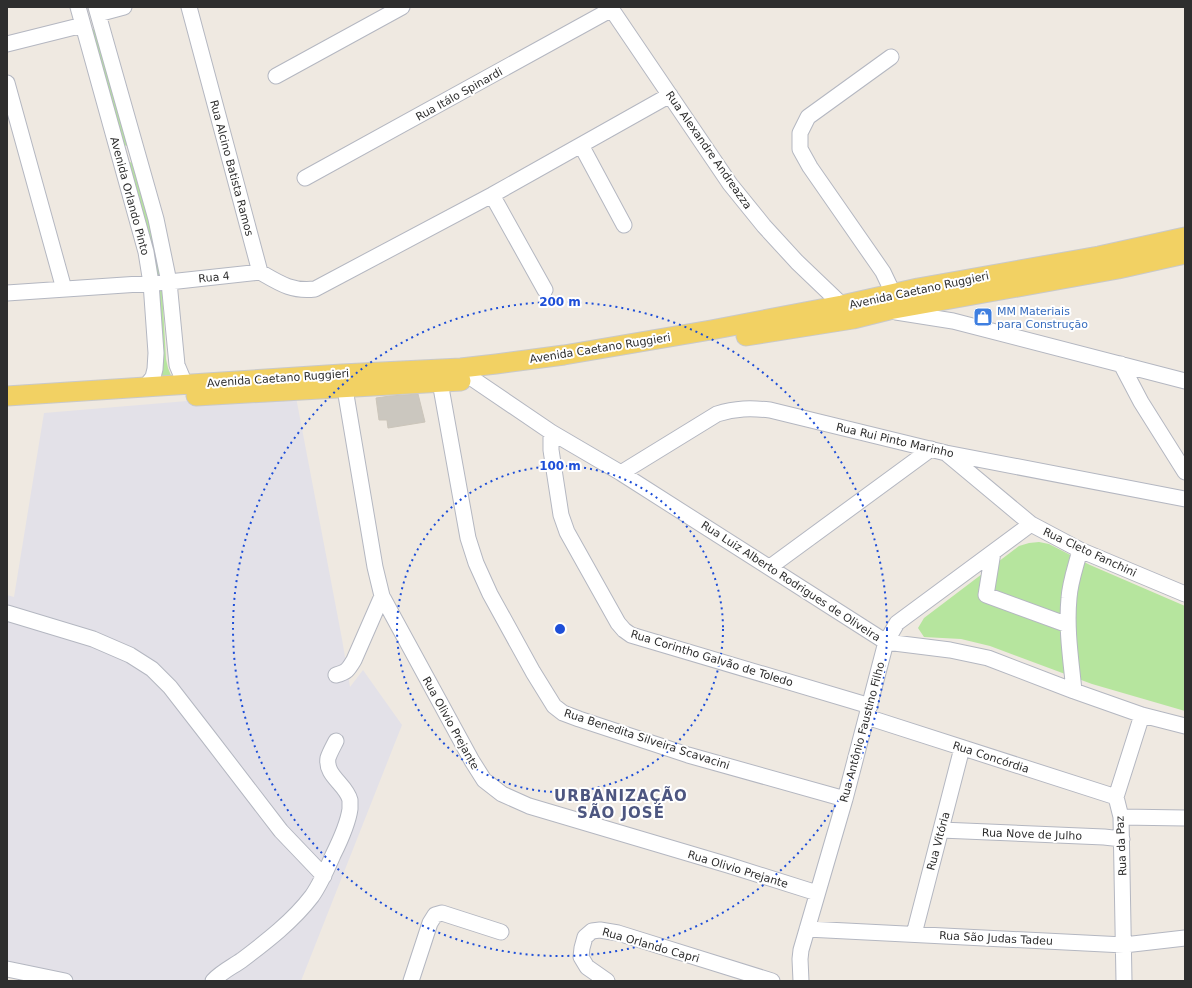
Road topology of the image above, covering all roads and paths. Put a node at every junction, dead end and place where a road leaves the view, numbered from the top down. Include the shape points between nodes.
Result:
1 (78, 7) edge
2 (124, 7) edge
3 (189, 7) edge
4 (402, 7) edge
5 (611, 8) edge
6 (97, 10) edge
7 (83, 25) junction
8 (7, 44) edge
9 (891, 57) dead end
10 (276, 76) dead end
11 (7, 83) edge
12 (670, 95) junction
13 (581, 145) junction
14 (138, 152) junction
15 (120, 157) junction
16 (305, 178) dead end
17 (492, 196) junction
18 (624, 225) dead end
19 (1185, 236) edge
20 (1185, 254) edge
21 (260, 272) junction
22 (168, 282) junction
23 (151, 283) junction
24 (918, 288) junction
25 (64, 289) junction
26 (545, 290) dead end
27 (7, 293) edge
28 (891, 302) junction
29 (929, 304) junction
30 (848, 312) junction
31 (953, 321) junction
32 (1121, 364) junction
33 (343, 380) junction
34 (473, 380) junction
35 (1185, 381) edge
36 (440, 382) junction
37 (185, 384) junction
38 (146, 386) junction
39 (7, 396) edge
40 (7, 409) edge
41 (551, 432) junction
42 (931, 449) junction
43 (946, 453) junction
44 (1185, 472) edge
45 (621, 473) junction
46 (1185, 500) edge
47 (1031, 524) junction
48 (1080, 550) junction
49 (993, 552) junction
50 (770, 567) junction
51 (1185, 594) edge
52 (382, 596) junction
53 (7, 613) edge
54 (1068, 626) junction
55 (886, 642) junction
56 (336, 675) dead end
57 (1074, 691) junction
58 (868, 712) junction
59 (1142, 715) junction
60 (1185, 726) edge
61 (336, 741) dead end
62 (962, 748) junction
63 (1116, 797) junction
64 (845, 799) junction
65 (1122, 817) junction
66 (1185, 818) edge
67 (941, 830) junction
68 (1122, 839) junction
69 (324, 876) junction
70 (817, 893) junction
71 (807, 929) junction
72 (501, 932) dead end
73 (914, 934) junction
74 (1185, 938) edge
75 (1124, 945) junction
76 (7, 969) edge
77 (65, 981) edge
78 (212, 981) edge
79 (411, 981) edge
80 (607, 981) edge
81 (772, 981) edge
82 (800, 981) edge
83 (1124, 981) edge

1 - 7 street, Avenida Orlando Pinto
2 - 6 street
3 - 21 street, Rua Alcino Batista Ramos
4 - 10 street
5 - 12 street, Rua Alexandre Andreazza
5 - 16 street, Rua Itálo Spinardi
6 - 14 street, Avenida Orlando Pinto
7 - 8 street
7 - 15 street, Avenida Orlando Pinto
9 - 28 street via 808,117 800,133 800,149 883,272
11 - 25 street
12 - 13 street
12 - 30 street, Rua Alexandre Andreazza via 730,184 764,226
13 - 17 street
13 - 18 street
14 - 15 street
14 - 22 street, Avenida Orlando Pinto via 156,219
15 - 23 street, Avenida Orlando Pinto via 146,252
17 - 21 street via 315,289 294,289
17 - 26 street
19 - 24 main road, Avenida Caetano Ruggieri via 1099,256
20 - 29 main road, Avenida Caetano Ruggieri via 1118,270
21 - 22 street, Rua 4
22 - 23 street, Rua 4
22 - 37 street, Avenida Orlando Pinto via 177,365
23 - 25 street, Rua 4
23 - 38 street, Avenida Orlando Pinto via 156,353 153,377
24 - 28 main road, Avenida Caetano Ruggieri
24 - 29 street
25 - 27 street, Rua 4
28 - 29 main road, Avenida Caetano Ruggieri
28 - 30 main road, Avenida Caetano Ruggieri
28 - 31 street
29 - 31 street
30 - 33 main road, Avenida Caetano Ruggieri via 711,330 542,358
30 - 34 main road, Avenida Caetano Ruggieri via 613,358
31 - 32 street
32 - 35 street
32 - 44 street via 1141,402
33 - 36 main road, Avenida Caetano Ruggieri
33 - 37 main road, Avenida Caetano Ruggieri
33 - 40 main road, Avenida Caetano Ruggieri
33 - 52 street, Rua Olivio Prejante
34 - 36 main road, Avenida Caetano Ruggieri
34 - 41 street, Rua Luiz Alberto Rodrigues de Oliveira
36 - 64 street, Rua Benedita Silveira Scavacini via 468,538 476,563 490,594 554,706 574,717 681,752
37 - 38 main road, Avenida Caetano Ruggieri
38 - 39 main road, Avenida Caetano Ruggieri
41 - 45 street, Rua Luiz Alberto Rodrigues de Oliveira
41 - 58 street, Rua Corintho Galvão de Toledo via 551,450 561,515 567,532 624,630 631,635
42 - 43 street, Rua Rui Pinto Marinho
42 - 45 street, Rua Rui Pinto Marinho via 770,410 752,408 717,414
42 - 50 street
43 - 46 street, Rua Rui Pinto Marinho
43 - 47 street, Rua Cleto Fanchini
45 - 50 street, Rua Luiz Alberto Rodrigues de Oliveira
47 - 48 street, Rua Cleto Fanchini
47 - 49 street, Rua Antônio Faustino Filho
48 - 51 street, Rua Cleto Fanchini
48 - 54 street via 1069,597
49 - 54 street via 986,595
49 - 55 street, Rua Antônio Faustino Filho via 897,623
50 - 55 street, Rua Luiz Alberto Rodrigues de Oliveira
52 - 56 street via 349,668 344,673
52 - 70 street, Rua Olivio Prejante via 472,761 484,780 502,794 529,806
53 - 69 street via 93,639 130,655 152,670 170,688 281,831
54 - 57 street
55 - 57 street, Rua Luiz Alberto Rodrigues de Oliveira via 950,650 988,658
55 - 58 street, Rua Antônio Faustino Filho
57 - 59 street, Rua Luiz Alberto Rodrigues de Oliveira
58 - 62 street, Rua Concórdia
58 - 64 street, Rua Antônio Faustino Filho
59 - 60 street, Rua Luiz Alberto Rodrigues de Oliveira
59 - 63 street
61 - 69 street via 328,758 328,765 331,774 350,801 341,840
62 - 63 street, Rua Concórdia
62 - 67 street, Rua Vitória
63 - 65 street, Rua da Paz
64 - 70 street, Rua Antônio Faustino Filho
65 - 66 street
65 - 68 street, Rua da Paz
67 - 68 street, Rua Nove de Julho via 1104,836
67 - 73 street, Rua Vitória
68 - 75 street, Rua da Paz
69 - 78 street via 312,896 287,923
70 - 71 street, Rua Antônio Faustino Filho
71 - 73 street, Rua São Judas Tadeu
71 - 82 street, Rua Antônio Faustino Filho via 800,959
72 - 79 street via 442,913 435,915
73 - 75 street, Rua São Judas Tadeu
74 - 75 street, Rua São Judas Tadeu
75 - 83 street, Rua da Paz
76 - 77 street
80 - 81 street, Rua Orlando Capri via 587,967 581,957 585,937 592,931 618,933

